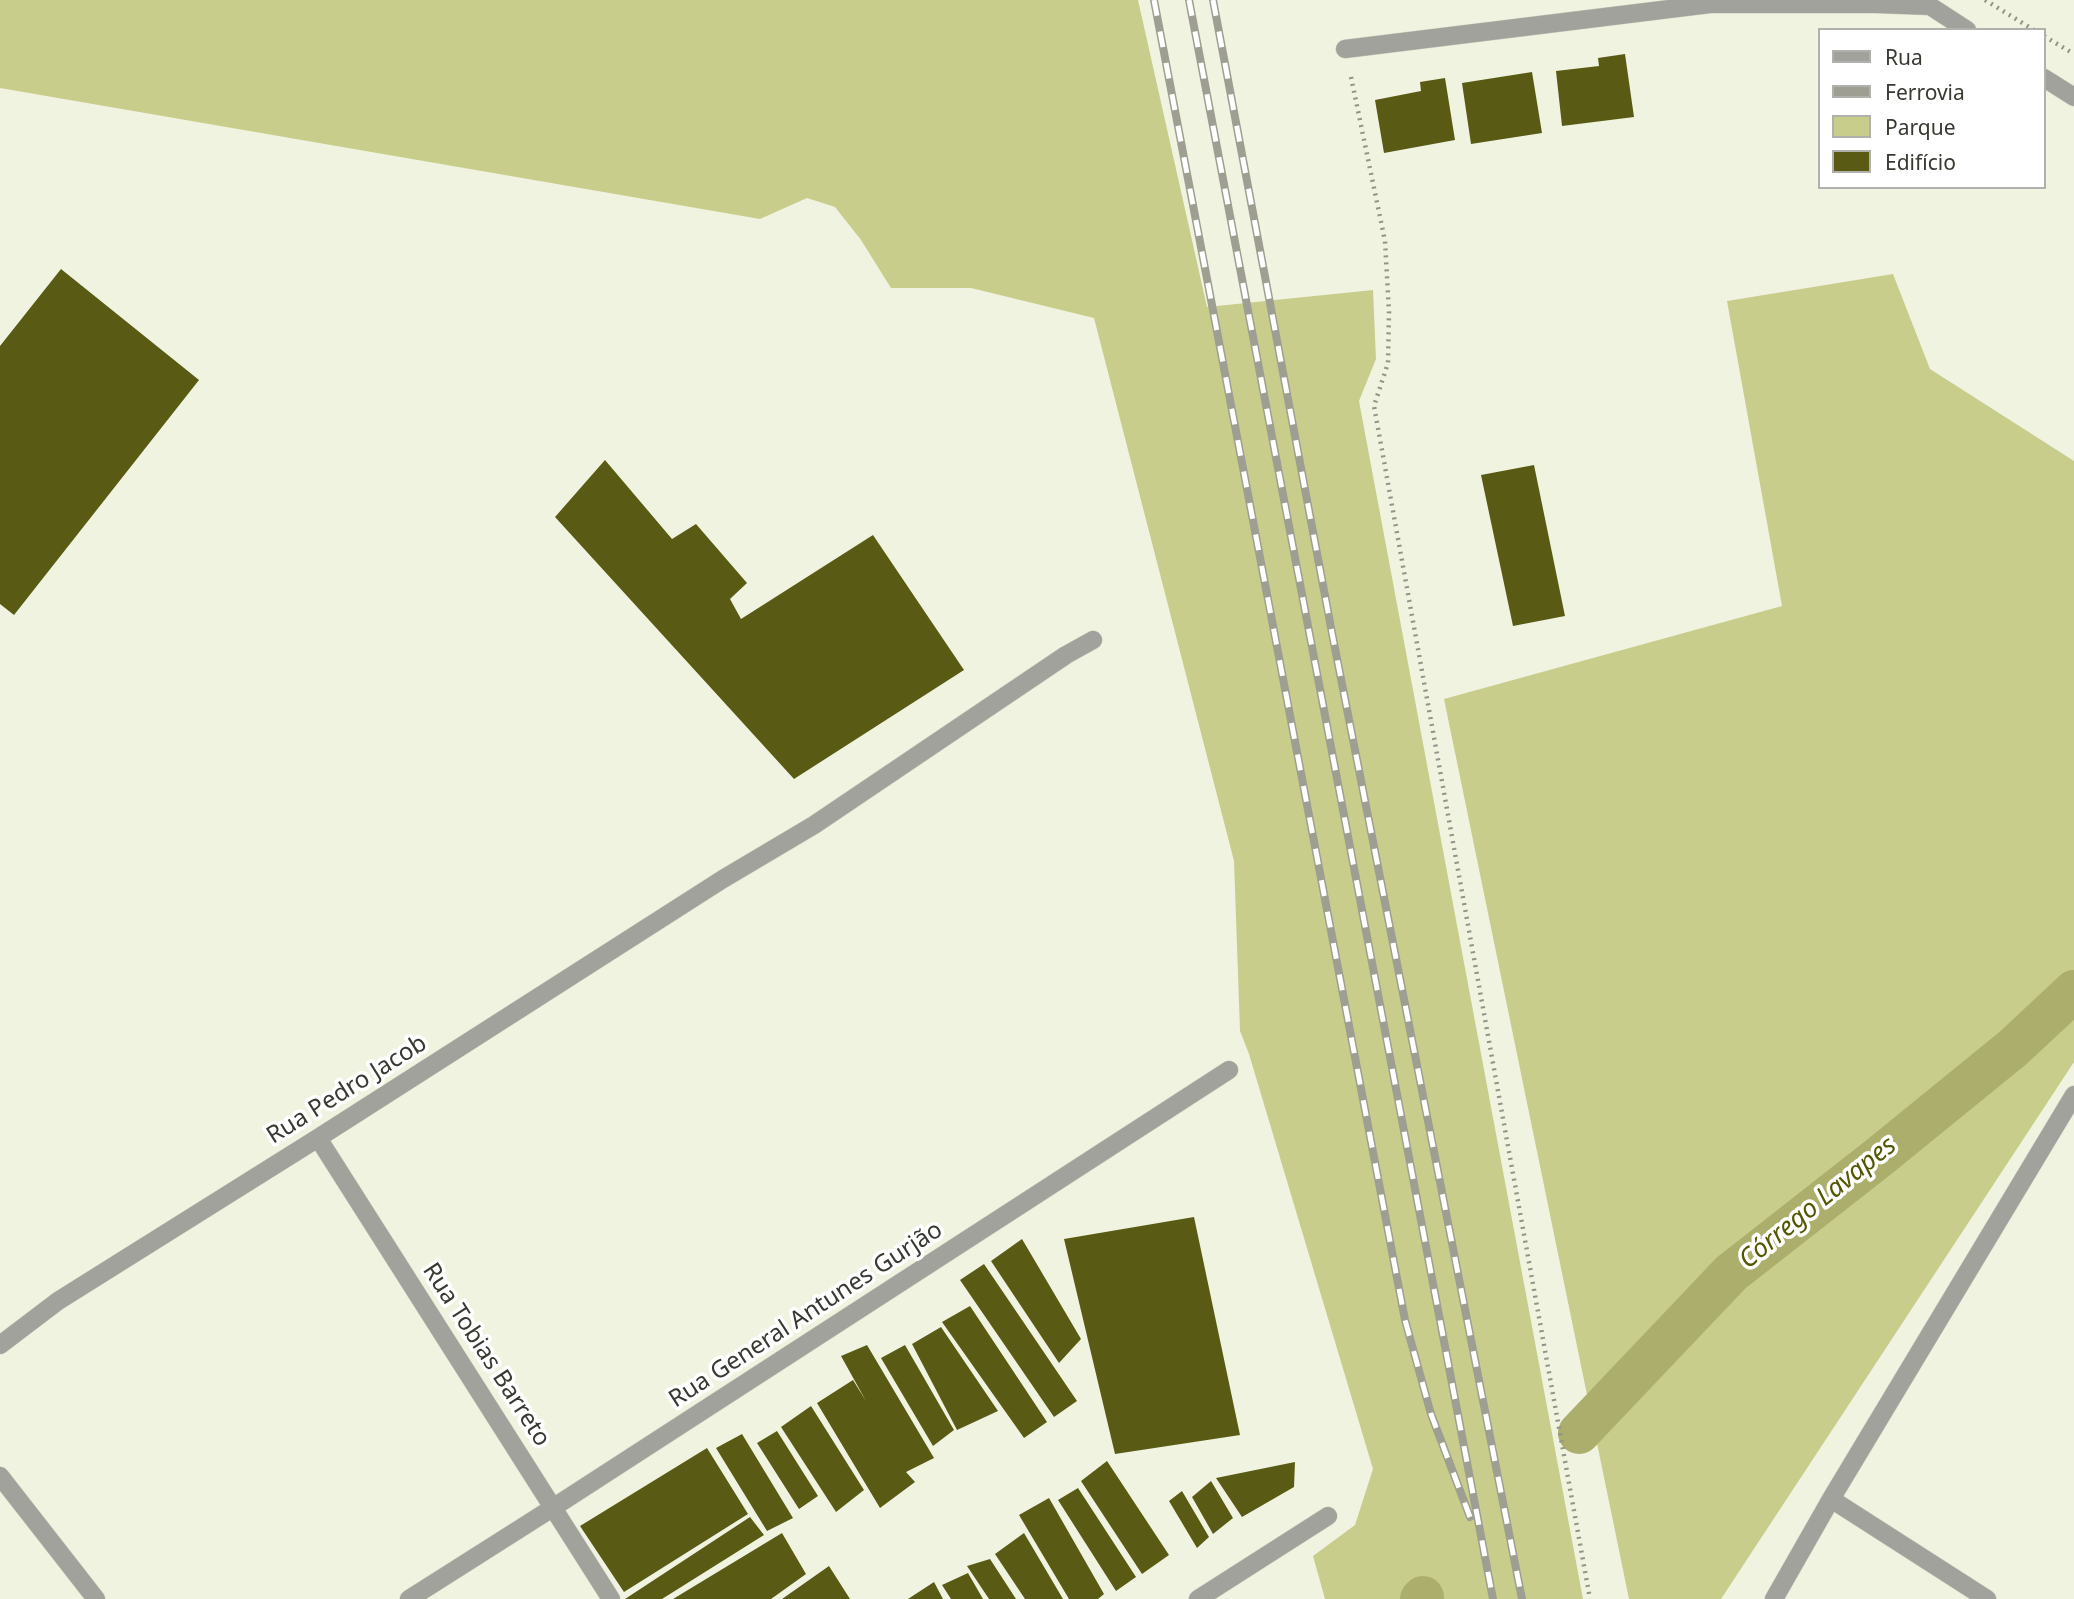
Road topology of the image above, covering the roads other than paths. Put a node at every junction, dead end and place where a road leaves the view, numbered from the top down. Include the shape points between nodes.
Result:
1 (1964, 28) edge
2 (1345, 49) road end
3 (2046, 79) edge
4 (2074, 97) edge
5 (1093, 640) dead end
6 (1229, 1070) dead end
7 (2074, 1095) edge
8 (318, 1138) junction
9 (0, 1345) edge
10 (0, 1476) edge
11 (1831, 1499) junction
12 (554, 1507) junction
13 (1328, 1516) dead end
14 (96, 1599) edge
15 (409, 1599) edge
16 (611, 1599) edge
17 (1198, 1599) edge
18 (1774, 1599) edge
19 (1987, 1599) edge

1 - 2 street via 1930,6 1710,4
3 - 4 street
5 - 8 street, Rua Pedro Jacob via 814,825
6 - 12 street, Rua General Antunes Gurjão
7 - 11 street
8 - 9 street, Rua Pedro Jacob via 58,1301
8 - 12 street, Rua Tobias Barreto
10 - 14 street
11 - 18 street
11 - 19 street
12 - 15 street, Rua General Antunes Gurjão
12 - 16 street, Rua Tobias Barreto
13 - 17 street

